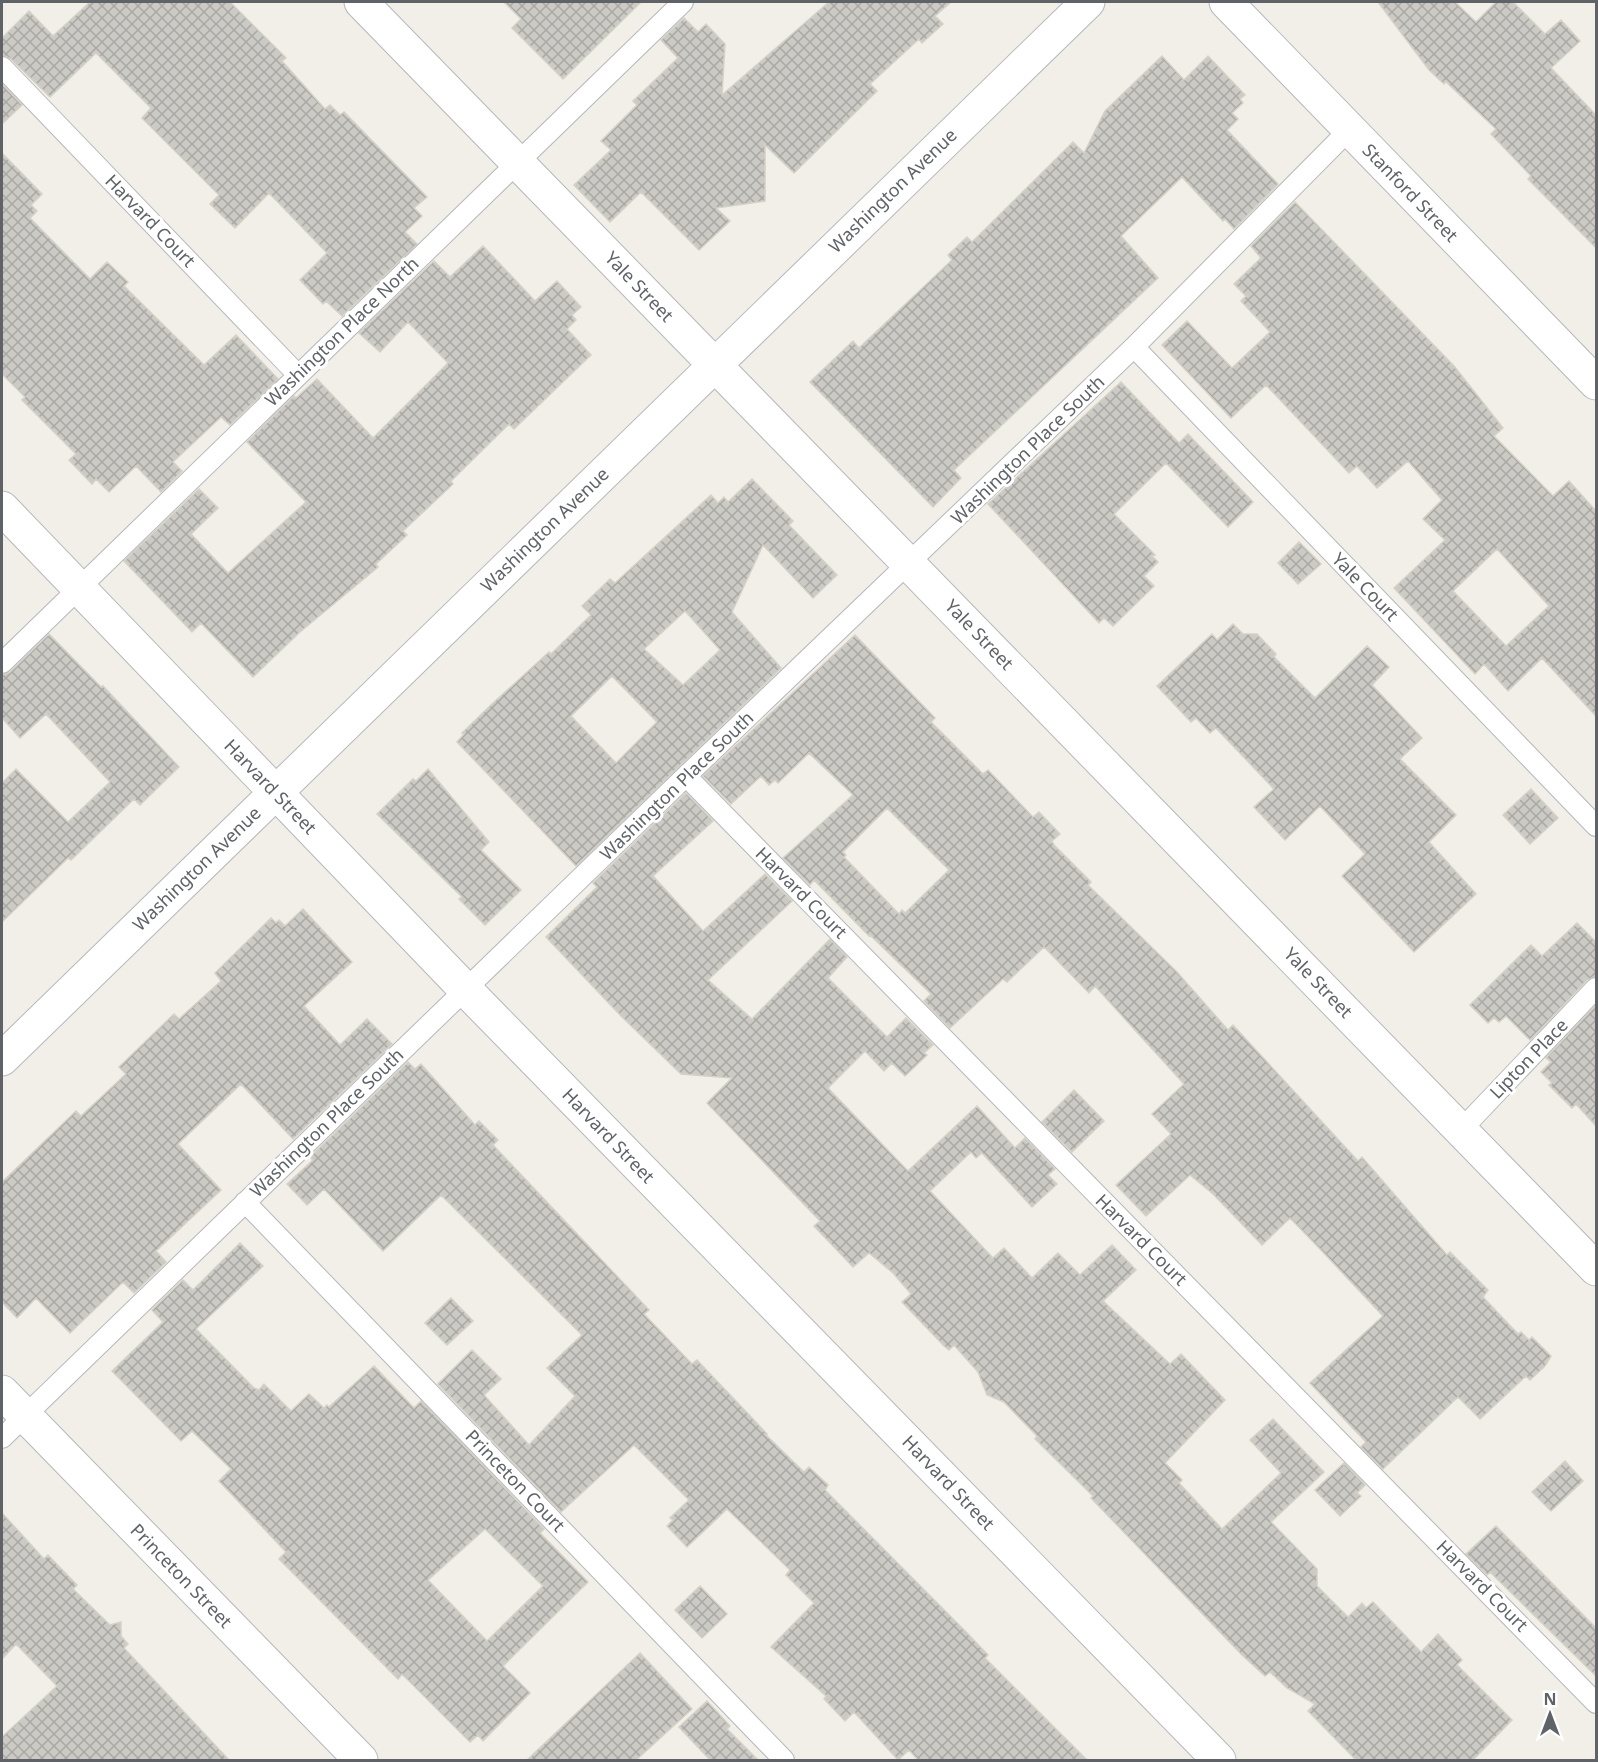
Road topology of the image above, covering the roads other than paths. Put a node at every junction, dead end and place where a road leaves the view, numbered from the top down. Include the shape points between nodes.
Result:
1 (361, 2) edge
2 (683, 2) edge
3 (1088, 2) edge
4 (1226, 2) edge
5 (2, 67) edge
6 (1348, 130) junction
7 (518, 162) junction
8 (1134, 347) junction
9 (714, 365) junction
10 (298, 375) junction
11 (1596, 383) edge
12 (2, 508) edge
13 (909, 564) junction
14 (79, 588) junction
15 (2, 663) edge
16 (686, 776) junction
17 (275, 793) junction
18 (1596, 826) edge
19 (1596, 988) edge
20 (465, 989) junction
21 (2, 1059) edge
22 (1461, 1130) junction
23 (245, 1202) junction
24 (1596, 1269) edge
25 (2, 1392) edge
26 (25, 1416) junction
27 (2, 1438) edge
28 (1596, 1703) edge
29 (361, 1761) edge
30 (784, 1761) edge
31 (1219, 1761) edge

1 - 7 street, Yale Street
2 - 7 lane, Washington Place North
3 - 9 street, Washington Avenue
4 - 6 street, Stanford Street
5 - 10 lane, Harvard Court
6 - 8 lane, Washington Place South
6 - 11 street, Stanford Street
7 - 9 street, Yale Street
7 - 10 lane, Washington Place North
8 - 13 lane, Washington Place South
8 - 18 lane, Yale Court
9 - 13 street, Yale Street
9 - 17 street, Washington Avenue
10 - 14 lane, Washington Place North
12 - 14 street, Harvard Street
13 - 16 lane, Washington Place South
13 - 22 street, Yale Street
14 - 15 lane, Washington Place North
14 - 17 street, Harvard Street
16 - 20 lane, Washington Place South
16 - 28 lane, Harvard Court
17 - 20 street, Harvard Street
17 - 21 street, Washington Avenue
19 - 22 lane, Lipton Place
20 - 23 lane, Washington Place South
20 - 31 street, Harvard Street
22 - 24 street, Yale Street
23 - 26 lane, Washington Place South
23 - 30 lane, Princeton Court
25 - 26 street, Princeton Street
26 - 27 lane, Washington Place South
26 - 29 street, Princeton Street

